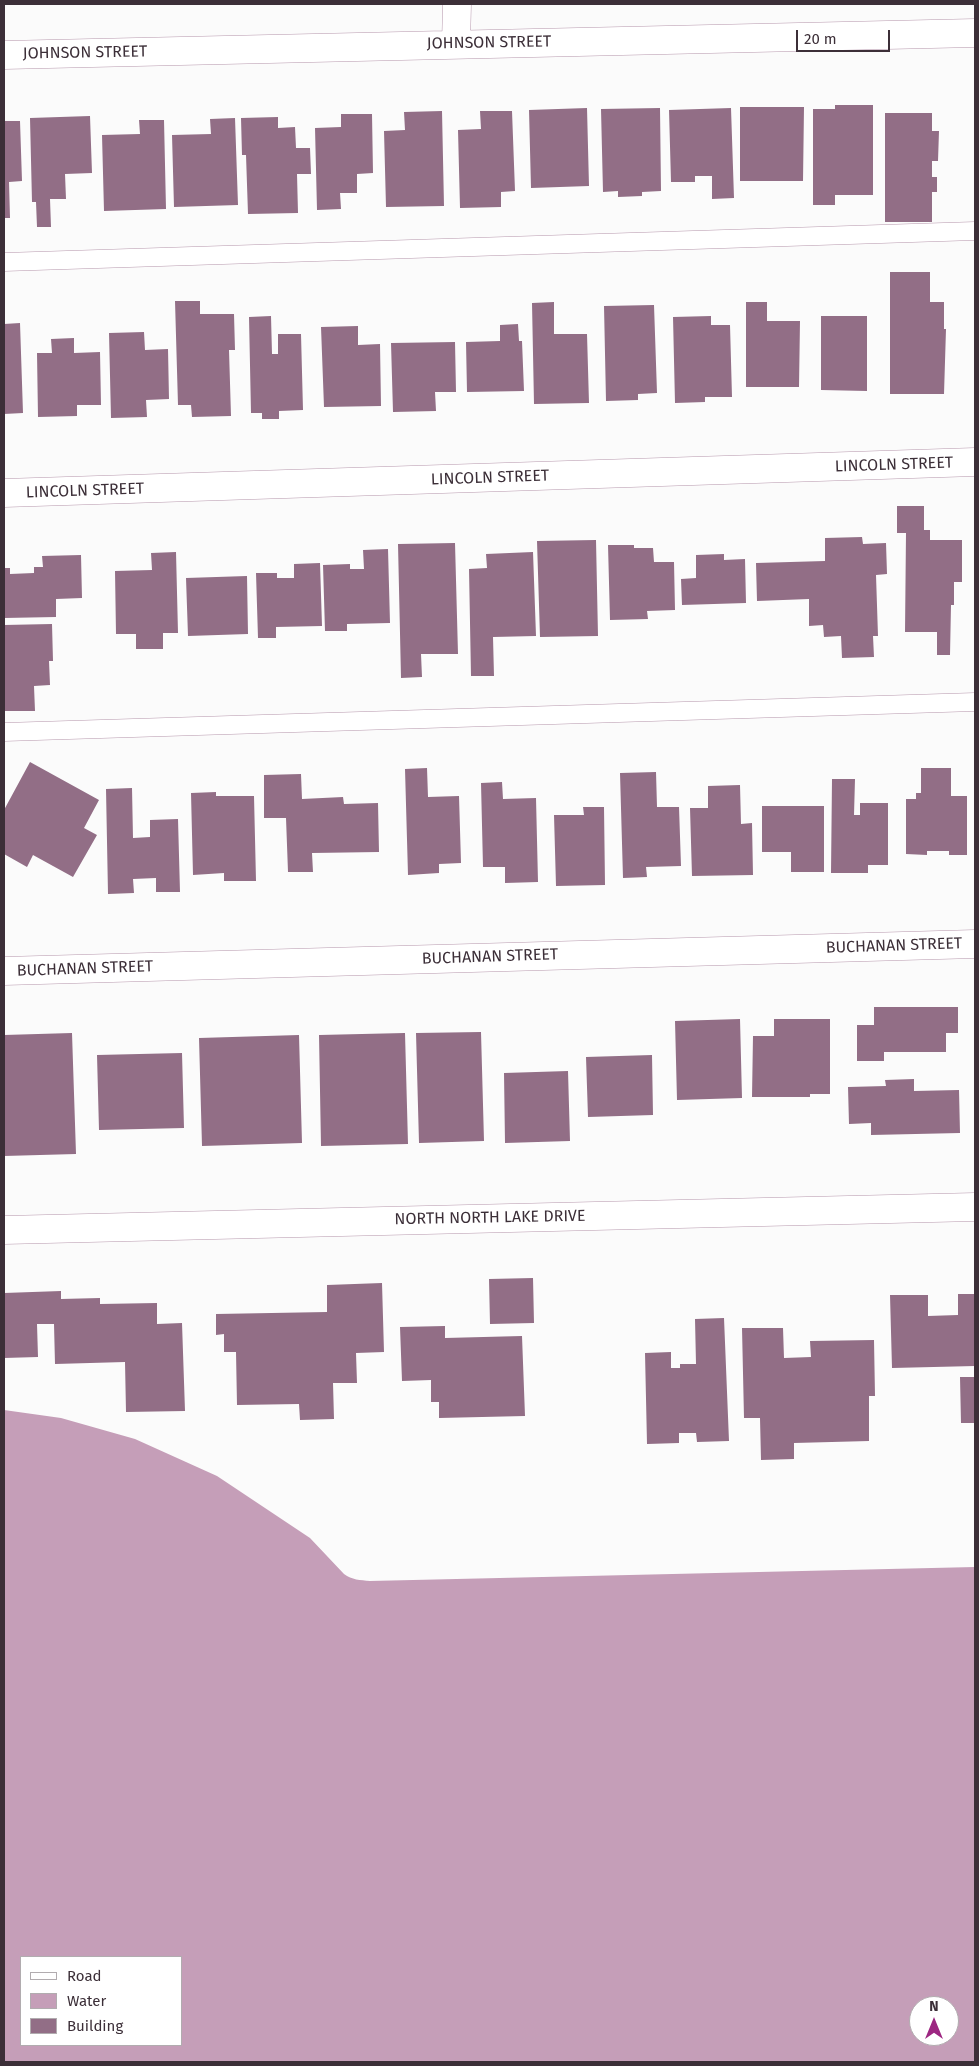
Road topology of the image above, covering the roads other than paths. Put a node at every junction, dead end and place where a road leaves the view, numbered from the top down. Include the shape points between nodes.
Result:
1 (457, 4) edge
2 (975, 33) edge
3 (456, 44) junction
4 (4, 55) edge
5 (975, 231) edge
6 (4, 262) edge
7 (975, 462) edge
8 (4, 493) edge
9 (975, 702) edge
10 (4, 732) edge
11 (975, 944) edge
12 (4, 971) edge
13 (975, 1207) edge
14 (4, 1230) edge

1 - 3 street
2 - 3 street, JOHNSON STREET
3 - 4 street, JOHNSON STREET
5 - 6 lane
7 - 8 street, LINCOLN STREET
9 - 10 lane
11 - 12 street, BUCHANAN STREET
13 - 14 street, NORTH NORTH LAKE DRIVE

